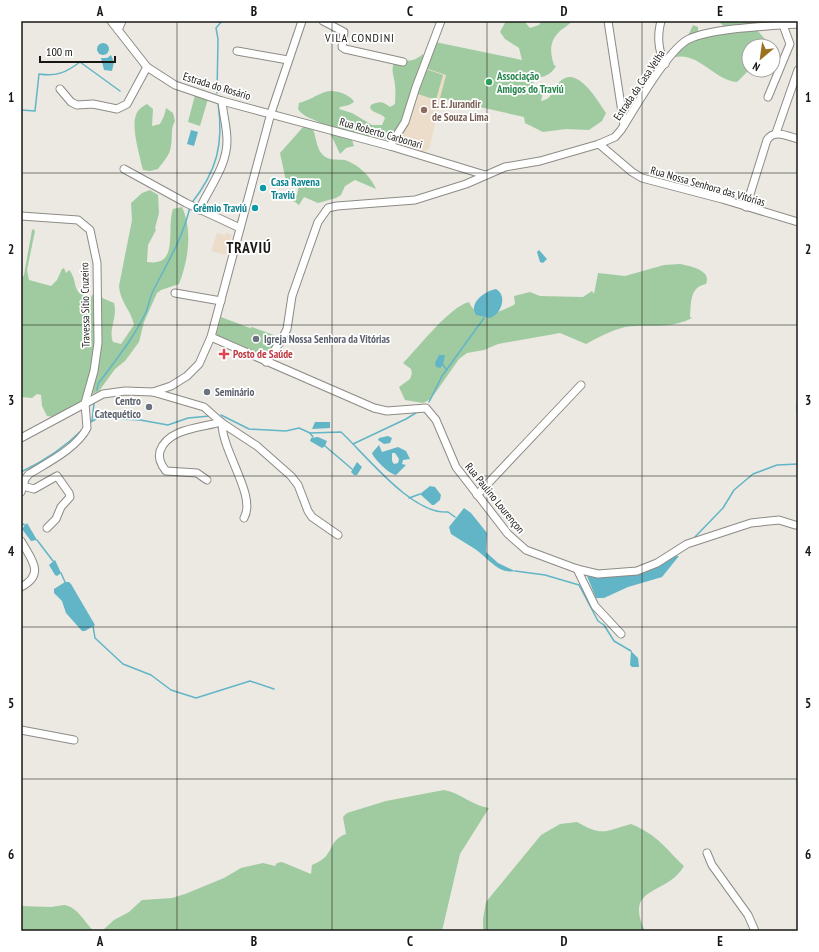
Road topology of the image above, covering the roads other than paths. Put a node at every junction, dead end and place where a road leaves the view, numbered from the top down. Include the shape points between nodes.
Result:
1 (111, 21) edge
2 (122, 21) edge
3 (302, 21) edge
4 (322, 21) edge
5 (441, 21) edge
6 (608, 21) edge
7 (661, 21) edge
8 (798, 24) edge
9 (783, 25) junction
10 (118, 30) junction
11 (237, 50) dead end
12 (288, 60) junction
13 (403, 62) dead end
14 (665, 64) junction
15 (147, 67) junction
16 (798, 70) edge
17 (60, 89) dead end
18 (768, 97) dead end
19 (222, 101) junction
20 (271, 113) junction
21 (624, 125) junction
22 (776, 133) junction
23 (798, 139) edge
24 (596, 145) junction
25 (390, 146) junction
26 (124, 169) dead end
27 (485, 174) junction
28 (746, 207) junction
29 (200, 210) junction
30 (21, 216) edge
31 (798, 222) edge
32 (240, 228) junction
33 (175, 293) dead end
34 (221, 301) junction
35 (211, 337) junction
36 (266, 362) junction
37 (581, 385) dead end
38 (153, 392) junction
39 (85, 403) junction
40 (222, 423) junction
41 (21, 438) edge
42 (207, 480) dead end
43 (22, 489) edge
44 (477, 495) junction
45 (244, 518) dead end
46 (795, 525) dead end
47 (47, 528) dead end
48 (338, 535) dead end
49 (21, 541) edge
50 (577, 570) junction
51 (21, 587) edge
52 (621, 634) dead end
53 (21, 730) edge
54 (74, 740) dead end
55 (707, 853) dead end
56 (755, 931) edge

1 - 10 street, Estrada do Rosário
2 - 10 street
3 - 12 street
4 - 13 street via 344,32 341,44 345,49
5 - 25 street via 405,122
6 - 21 street
7 - 14 street via 659,44
8 - 9 street, Estrada da Casa Velha
9 - 14 street, Estrada da Casa Velha via 702,35 688,40
9 - 18 street via 790,44
10 - 15 street, Estrada do Rosário
11 - 12 street
12 - 20 street
14 - 21 street, Estrada da Casa Velha
15 - 17 street via 127,104 117,109 93,104 77,105
15 - 19 street, Estrada do Rosário via 175,84
16 - 22 street
19 - 20 street, Estrada do Rosário
19 - 29 street via 228,140 227,150
20 - 25 street, Rua Roberto Carbonari
20 - 32 street
21 - 24 street, Estrada da Casa Velha via 615,137
22 - 23 street
22 - 28 street via 770,135 767,140
24 - 27 street, Estrada da Casa Velha
24 - 28 street, Rua Nossa Senhora das Vitórias via 642,178
25 - 27 street, Rua Roberto Carbonari
26 - 29 street
27 - 36 street, Estrada da Casa Velha via 466,184 414,200 328,208 318,222 298,277 287,329
28 - 31 street, Rua Nossa Senhora das Vitórias
29 - 32 street
30 - 39 street, Travessa Sítio Cruzeiro via 78,220 90,230 97,263 98,342 94,371
32 - 34 street
33 - 34 street
34 - 35 street
35 - 36 street, Rua Paulino Lourençon
35 - 38 street via 205,355 193,371 171,386
36 - 44 street, Rua Paulino Lourençon via 381,410 426,408 436,420 456,467
37 - 44 street
38 - 39 street via 111,392
38 - 40 street via 204,407
39 - 41 street
39 - 43 street, Travessa Sítio Cruzeiro via 85,432 57,456 29,474
40 - 42 street via 200,426 174,435 165,441 159,454 166,471 197,473
40 - 45 street via 222,434 248,505
40 - 48 street via 257,446 278,464 298,485 312,517
43 - 47 street via 34,489 57,476 69,493 70,497 60,507 56,519
44 - 50 street, Rua Paulino Lourençon via 517,544
46 - 50 street, Rua Paulino Lourençon via 779,520 751,523 687,544 650,567 637,571 598,574
49 - 51 street via 36,570 30,582
50 - 52 street via 595,606
53 - 54 street
55 - 56 street via 712,865 748,916

